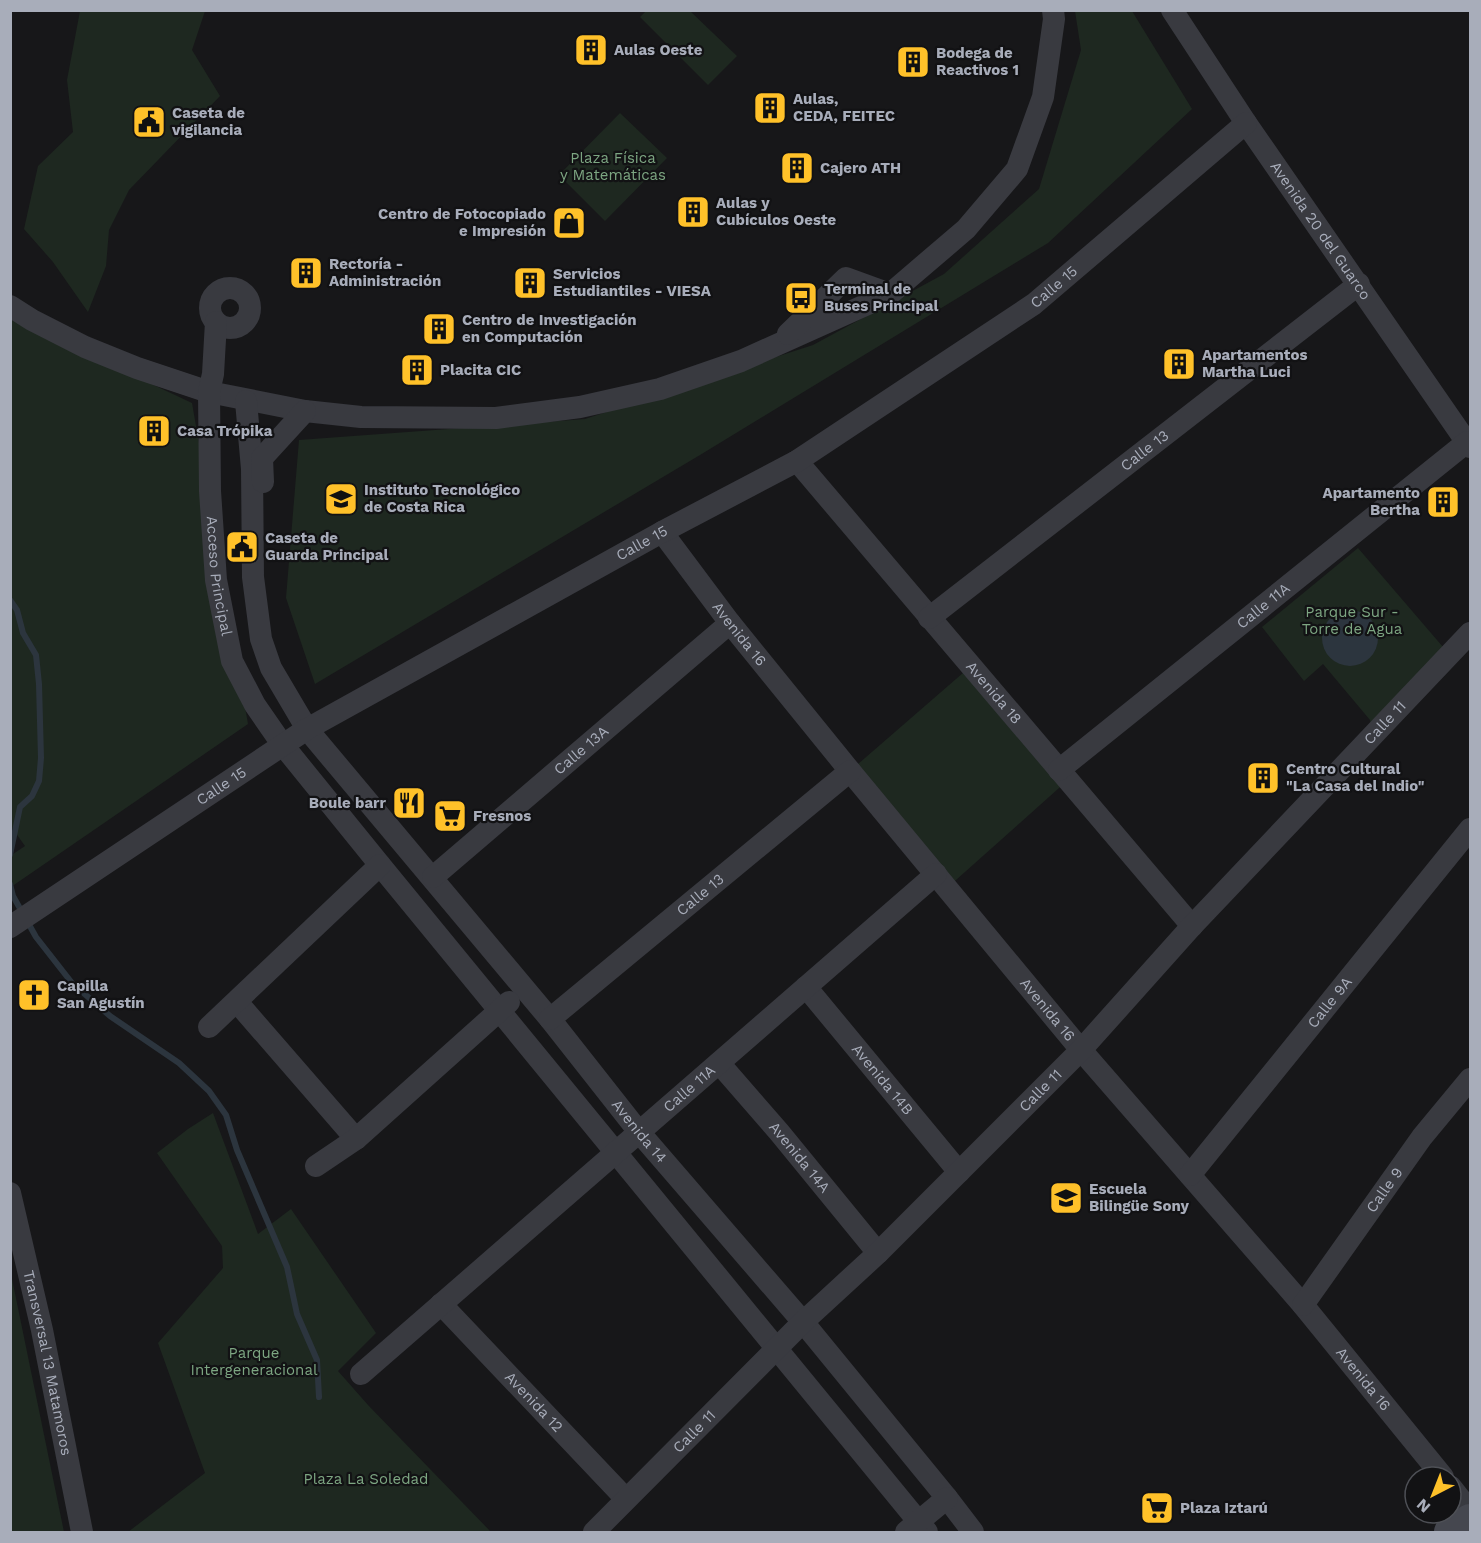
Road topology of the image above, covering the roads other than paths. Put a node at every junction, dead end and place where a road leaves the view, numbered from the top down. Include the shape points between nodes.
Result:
1 (1053, 10) edge
2 (1172, 10) edge
3 (1246, 123) junction
4 (1359, 284) junction
5 (890, 294) junction
6 (10, 306) edge
7 (216, 322) dead end
8 (776, 345) junction
9 (209, 392) junction
10 (246, 401) junction
11 (305, 411) junction
12 (1469, 445) edge
13 (797, 461) junction
14 (662, 532) junction
15 (929, 618) junction
16 (730, 623) junction
17 (1467, 645) edge
18 (296, 708) junction
19 (307, 729) junction
20 (282, 744) junction
21 (1059, 770) junction
22 (850, 771) junction
23 (1470, 829) edge
24 (380, 865) junction
25 (936, 874) junction
26 (433, 877) junction
27 (1192, 926) junction
28 (10, 927) edge
29 (806, 987) junction
30 (524, 989) junction
31 (237, 1002) junction
32 (499, 1011) junction
33 (550, 1018) junction
34 (209, 1027) dead end
35 (1081, 1050) junction
36 (719, 1063) junction
37 (1470, 1078) edge
38 (639, 1132) junction
39 (356, 1139) junction
40 (615, 1153) junction
41 (316, 1166) dead end
42 (959, 1172) junction
43 (1190, 1175) junction
44 (10, 1193) edge
45 (878, 1253) junction
46 (441, 1304) junction
47 (1303, 1305) junction
48 (803, 1322) junction
49 (777, 1349) junction
50 (361, 1374) dead end
51 (1433, 1465) edge
52 (948, 1498) junction
53 (626, 1499) junction
54 (1470, 1520) edge
55 (917, 1529) edge
56 (82, 1533) edge
57 (594, 1533) edge
58 (973, 1533) edge
59 (1449, 1533) edge

1 - 5 street via 1043,97 1017,169 966,229
2 - 3 street, Avenida 20 del Guarco
3 - 4 street, Avenida 20 del Guarco
3 - 13 street, Calle 15 via 1034,304
4 - 12 street, Avenida 20 del Guarco
4 - 15 street, Calle 13
5 - 8 street
5 - 8 street via 846,278
6 - 9 street via 85,347
7 - 9 street, Acceso Principal
8 - 11 street via 660,389 580,408 496,418 361,417
9 - 10 street
9 - 20 street, Acceso Principal via 216,580 232,661 255,705
10 - 11 street
10 - 18 street via 252,469 253,577 261,639 270,669
11 - 18 street via 262,458 275,635
12 - 21 street, Calle 11A
13 - 14 street, Calle 15
13 - 15 street, Avenida 18
14 - 16 street, Avenida 16
14 - 19 street, Calle 15
15 - 21 street, Avenida 18
16 - 22 street, Avenida 16
16 - 26 street, Calle 13A
17 - 27 street, Calle 11
18 - 19 street
19 - 20 street, Calle 15
19 - 26 street, Avenida 14
20 - 24 street
20 - 28 street, Calle 15
21 - 27 street, Avenida 18
22 - 25 street, Avenida 16
22 - 33 street, Calle 13
23 - 43 street, Calle 9A
24 - 31 street
24 - 32 street
25 - 29 street, Calle 11A
25 - 35 street, Avenida 16
26 - 30 street, Avenida 14
27 - 35 street, Calle 11
29 - 36 street, Calle 11A
29 - 42 street, Avenida 14B
30 - 32 street
30 - 33 street, Avenida 14
31 - 34 street
31 - 39 street
32 - 39 street
32 - 40 street
33 - 38 street, Avenida 14
35 - 42 street, Calle 11
35 - 43 street, Avenida 16
36 - 38 street, Calle 11A
36 - 45 street, Avenida 14A
37 - 47 street, Calle 9 via 1422,1137
38 - 40 street, Calle 11A
38 - 48 street, Avenida 14
39 - 41 street
40 - 46 street, Calle 11A
40 - 49 street
42 - 45 street, Calle 11
43 - 47 street, Avenida 16
44 - 56 street, Transversal 13 Matamoros
45 - 48 street, Calle 11
46 - 50 street, Calle 11A
46 - 53 street, Avenida 12
47 - 51 street, Avenida 16
48 - 49 street, Calle 11
48 - 52 street, Avenida 14
49 - 53 street, Calle 11
49 - 55 street
52 - 55 street
52 - 58 street, Avenida 14
53 - 57 street, Calle 11
54 - 59 main road

